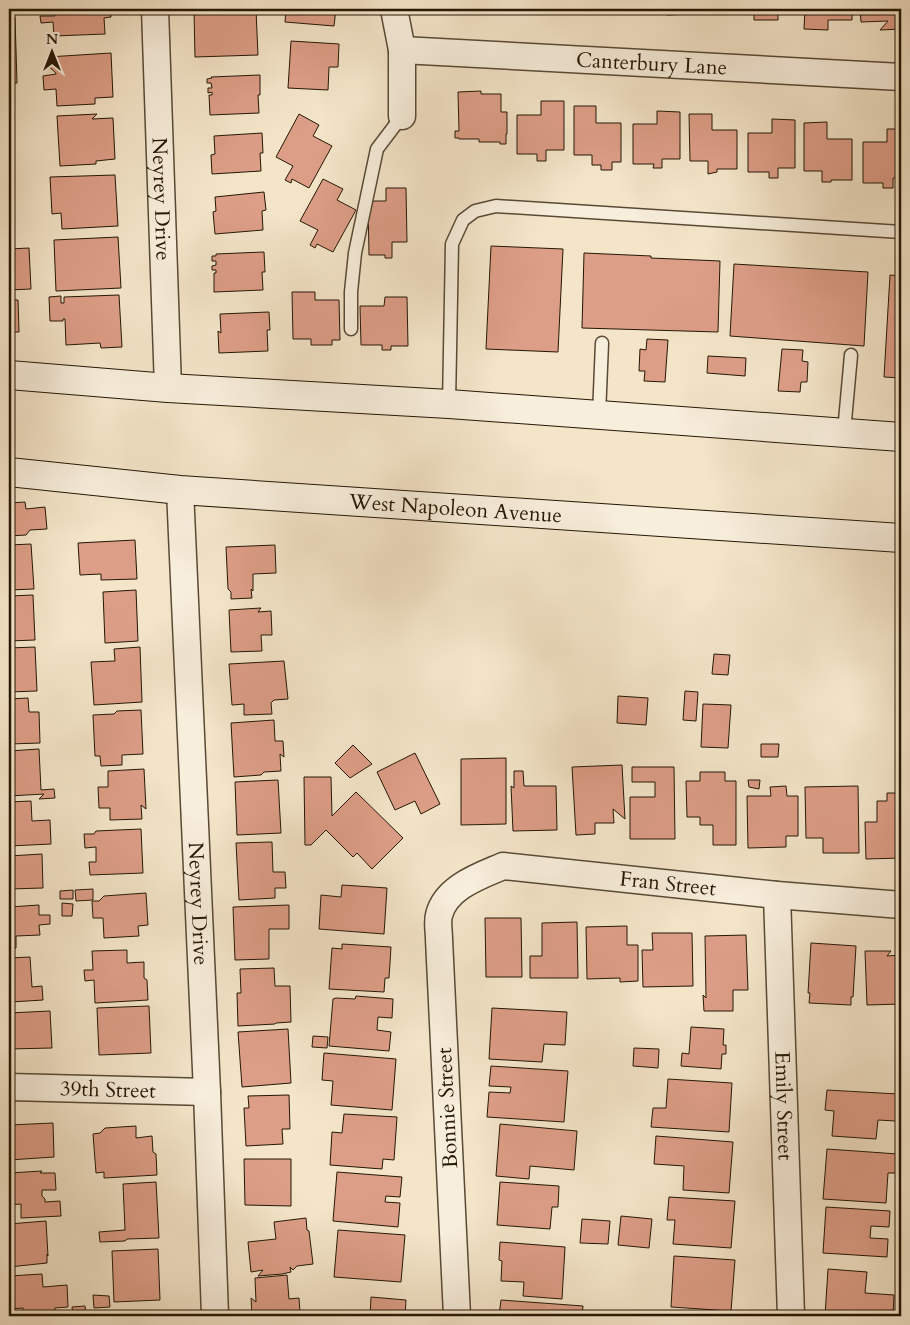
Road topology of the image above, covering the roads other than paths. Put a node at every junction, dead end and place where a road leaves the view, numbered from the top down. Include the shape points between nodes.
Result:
1 (155, 9) edge
2 (394, 9) edge
3 (402, 50) junction
4 (901, 77) edge
5 (402, 116) joint
6 (901, 232) edge
7 (351, 329) dead end
8 (602, 343) dead end
9 (851, 355) dead end
10 (9, 375) edge
11 (168, 388) junction
12 (449, 404) junction
13 (599, 415) junction
14 (844, 432) junction
15 (901, 437) edge
16 (9, 472) edge
17 (180, 490) junction
18 (901, 538) edge
19 (777, 895) junction
20 (446, 900) joint
21 (901, 904) edge
22 (9, 1087) edge
23 (207, 1092) junction
24 (215, 1316) edge
25 (458, 1316) edge
26 (791, 1316) edge

1 - 11 street, Neyrey Drive
2 - 3 street
3 - 4 street, Canterbury Lane
3 - 5 street
5 - 7 lane via 376,149 355,254
6 - 12 lane via 496,206 475,211 463,220 452,244
8 - 13 lane
9 - 14 lane
10 - 11 main road
11 - 12 main road
12 - 13 main road
13 - 14 main road
14 - 15 main road
16 - 17 main road, West Napoleon Avenue
17 - 18 main road, West Napoleon Avenue
17 - 23 street, Neyrey Drive
19 - 20 street, Fran Street via 503,866 464,884
19 - 21 street, Fran Street
19 - 26 street, Emily Street
20 - 25 street, Bonnie Street via 439,916 439,939
22 - 23 street, 39th Street
23 - 24 street, Neyrey Drive

